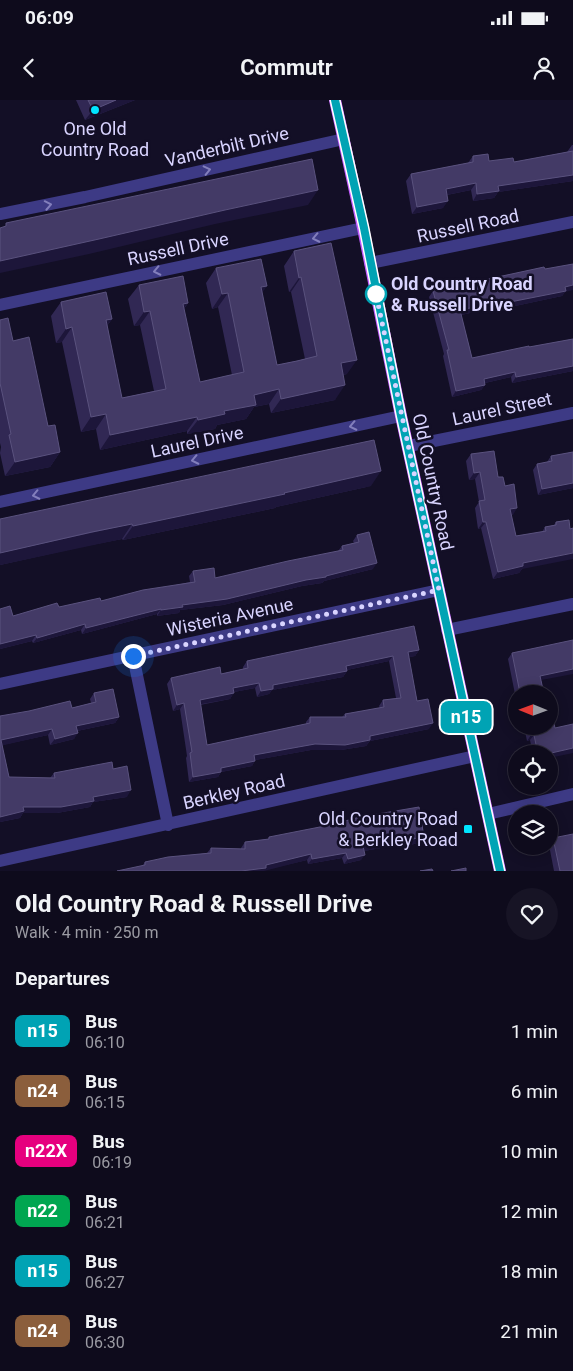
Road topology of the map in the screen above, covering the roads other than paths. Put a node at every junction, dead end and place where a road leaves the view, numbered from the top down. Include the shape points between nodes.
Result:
1 (335, 100) edge
2 (344, 139) junction
3 (0, 214) edge
4 (573, 222) edge
5 (364, 228) junction
6 (370, 263) junction
7 (0, 304) edge
8 (573, 413) edge
9 (401, 416) junction
10 (409, 446) junction
11 (0, 502) edge
12 (439, 590) junction
13 (573, 604) edge
14 (447, 630) junction
15 (133, 656) junction
16 (0, 684) edge
17 (475, 756) junction
18 (573, 794) edge
19 (488, 814) junction
20 (168, 825) junction
21 (0, 861) edge
22 (500, 871) edge

1 - 2 main road, Old Country Road
3 -> 2 street, Vanderbilt Drive
2 - 5 main road, Old Country Road
4 - 6 street, Russell Road
5 - 6 main road, Old Country Road
5 -> 7 street, Russell Drive
6 - 9 main road, Old Country Road
8 - 10 street, Laurel Street
9 - 10 main road, Old Country Road
9 -> 11 street, Laurel Drive
10 - 12 main road, Old Country Road
12 - 14 main road, Old Country Road
12 - 15 street, Wisteria Avenue
13 - 14 street
14 - 17 main road, Old Country Road
15 - 16 street, Wisteria Avenue
15 - 20 street
17 - 19 main road, Old Country Road
17 - 20 street, Berkley Road
18 - 19 street
19 - 22 main road, Old Country Road
20 - 21 street, Berkley Road

